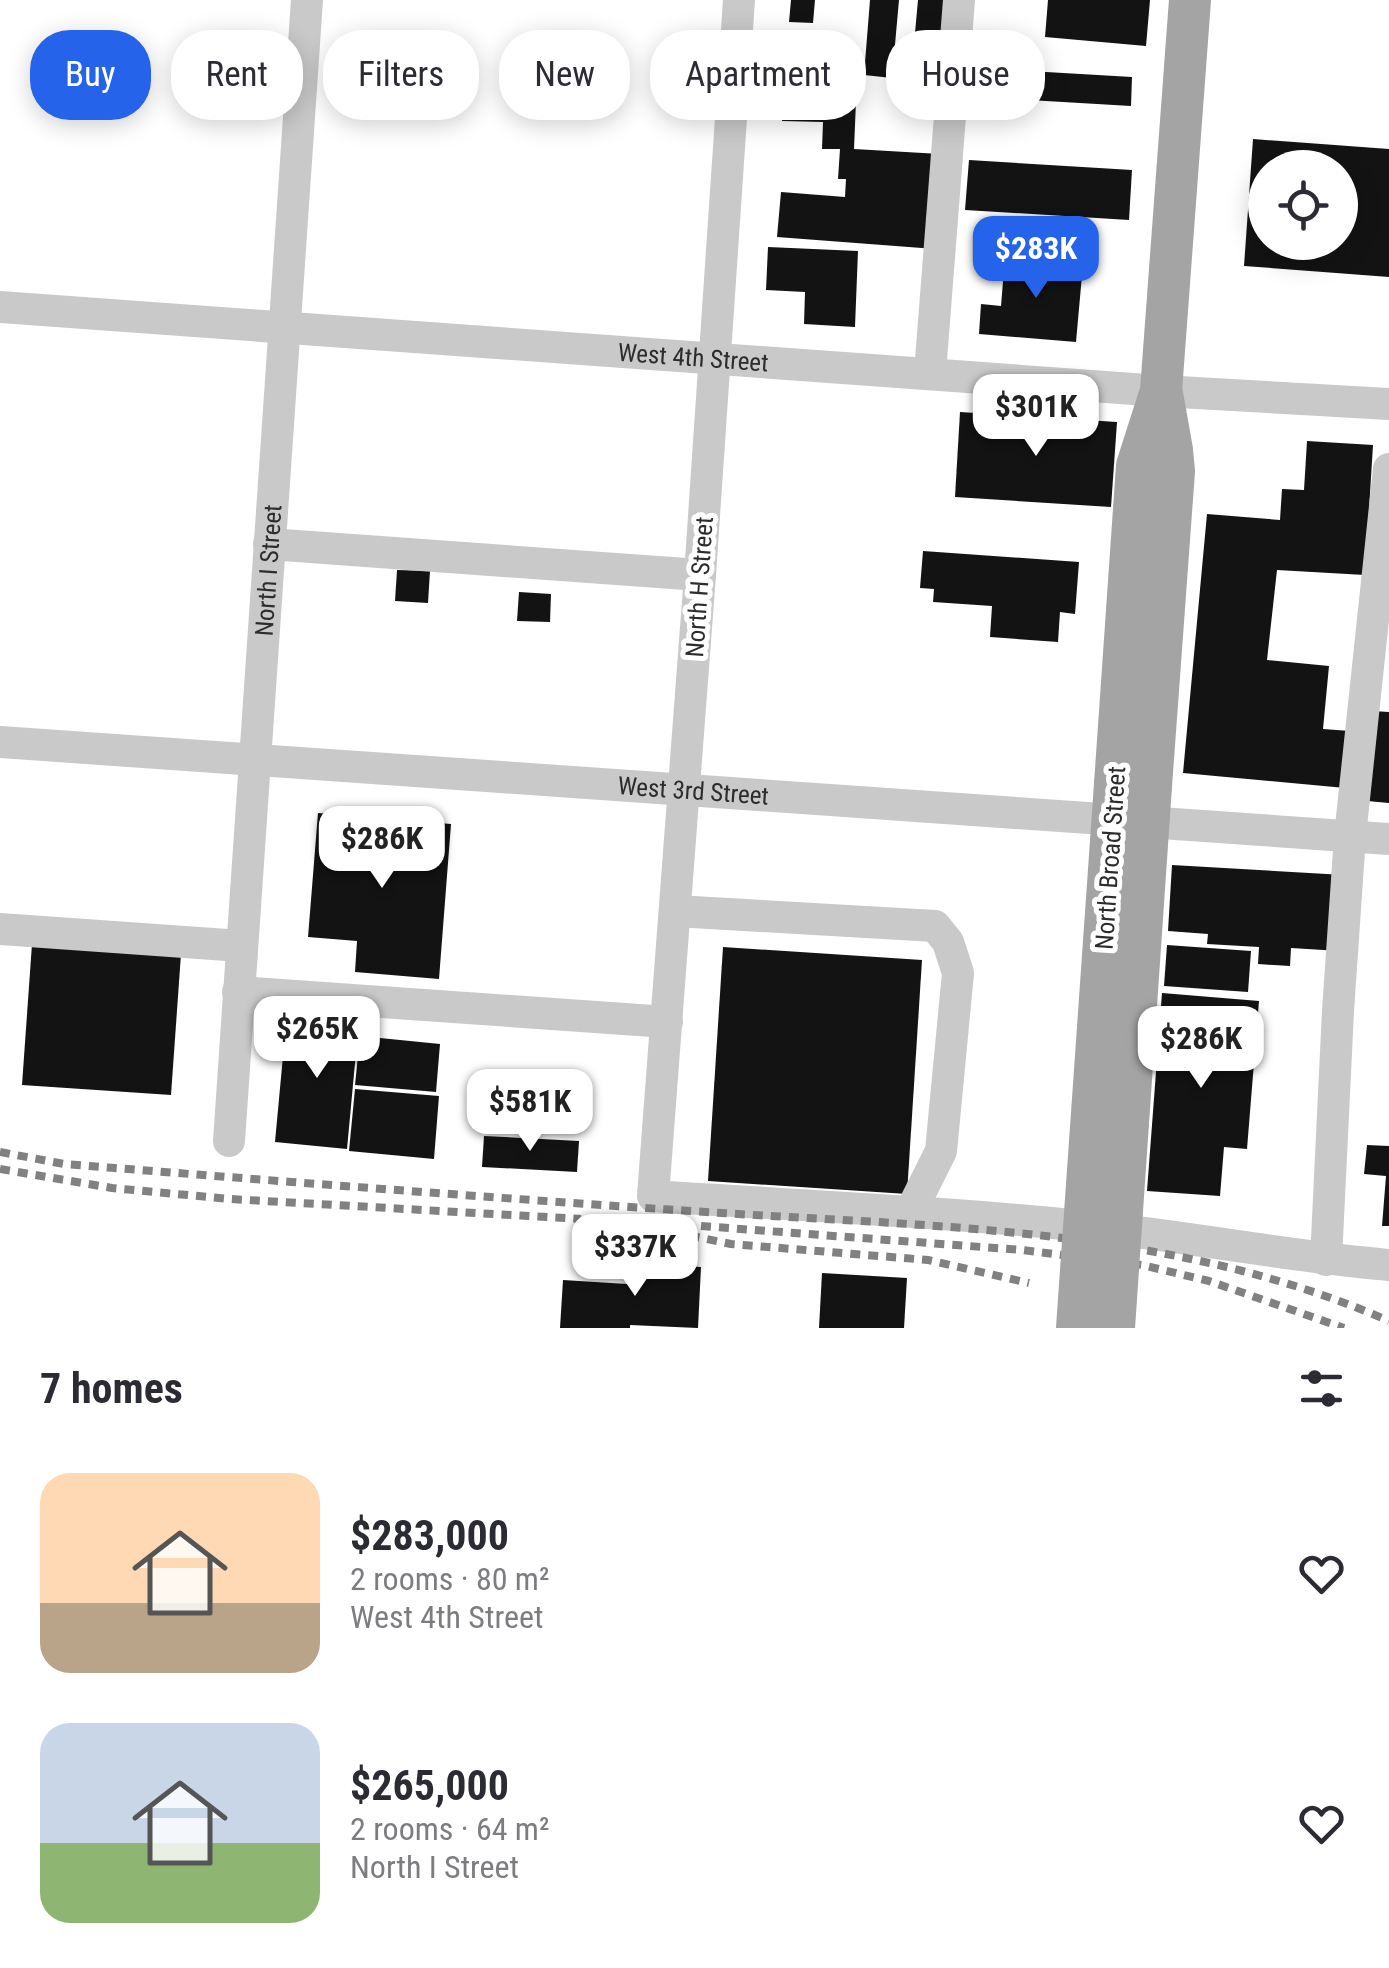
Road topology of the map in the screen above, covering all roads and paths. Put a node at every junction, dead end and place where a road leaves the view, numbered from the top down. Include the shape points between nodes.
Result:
1 (306, 0) edge
2 (740, 0) edge
3 (958, 0) edge
4 (1190, 0) edge
5 (0, 306) edge
6 (283, 325) junction
7 (715, 357) junction
8 (930, 373) junction
9 (1161, 391) junction
10 (1389, 404) edge
11 (1389, 469) edge
12 (269, 544) junction
13 (700, 575) junction
14 (0, 742) edge
15 (253, 760) junction
16 (684, 790) junction
17 (1132, 797) junction
18 (1350, 836) junction
19 (1389, 839) edge
20 (675, 911) junction
21 (0, 929) edge
22 (241, 946) junction
23 (238, 992) junction
24 (667, 1022) junction
25 (229, 1142) dead end
26 (918, 1213) junction
27 (1103, 1228) junction
28 (1326, 1260) junction
29 (1389, 1266) edge
30 (1077, 1328) edge
31 (1114, 1328) edge

1 - 6 street, North I Street
2 - 7 street, North H Street
3 - 8 street
4 - 9 main road, North Broad Street
5 - 6 street, West 4th Street
6 - 7 street, West 4th Street
6 - 12 street, North I Street
7 - 8 street, West 4th Street
7 - 13 street, North H Street
8 - 9 street, West 4th Street
9 - 10 street, West 4th Street
9 - 17 main road, North Broad Street via 1174,471
11 - 18 street
12 - 13 street
12 - 15 street, North I Street
13 - 16 street, North H Street
14 - 15 street, West 3rd Street
15 - 16 street, West 3rd Street
15 - 22 street, North I Street
16 - 17 street, West 3rd Street
16 - 20 street, North H Street
17 - 18 street, West 3rd Street
17 - 27 street
17 - 30 main road, North Broad Street, bridge
17 - 31 main road, North Broad Street, bridge
18 - 19 street, West 3rd Street
18 - 28 street
20 - 24 street, North H Street
20 - 26 street via 934,926 948,942 958,973 942,1152 916,1200
21 - 22 street
22 - 23 street, North I Street
23 - 24 street
23 - 25 street, North I Street
24 - 26 street, North H Street via 653,1196
26 - 27 street
27 - 28 street
28 - 29 street

